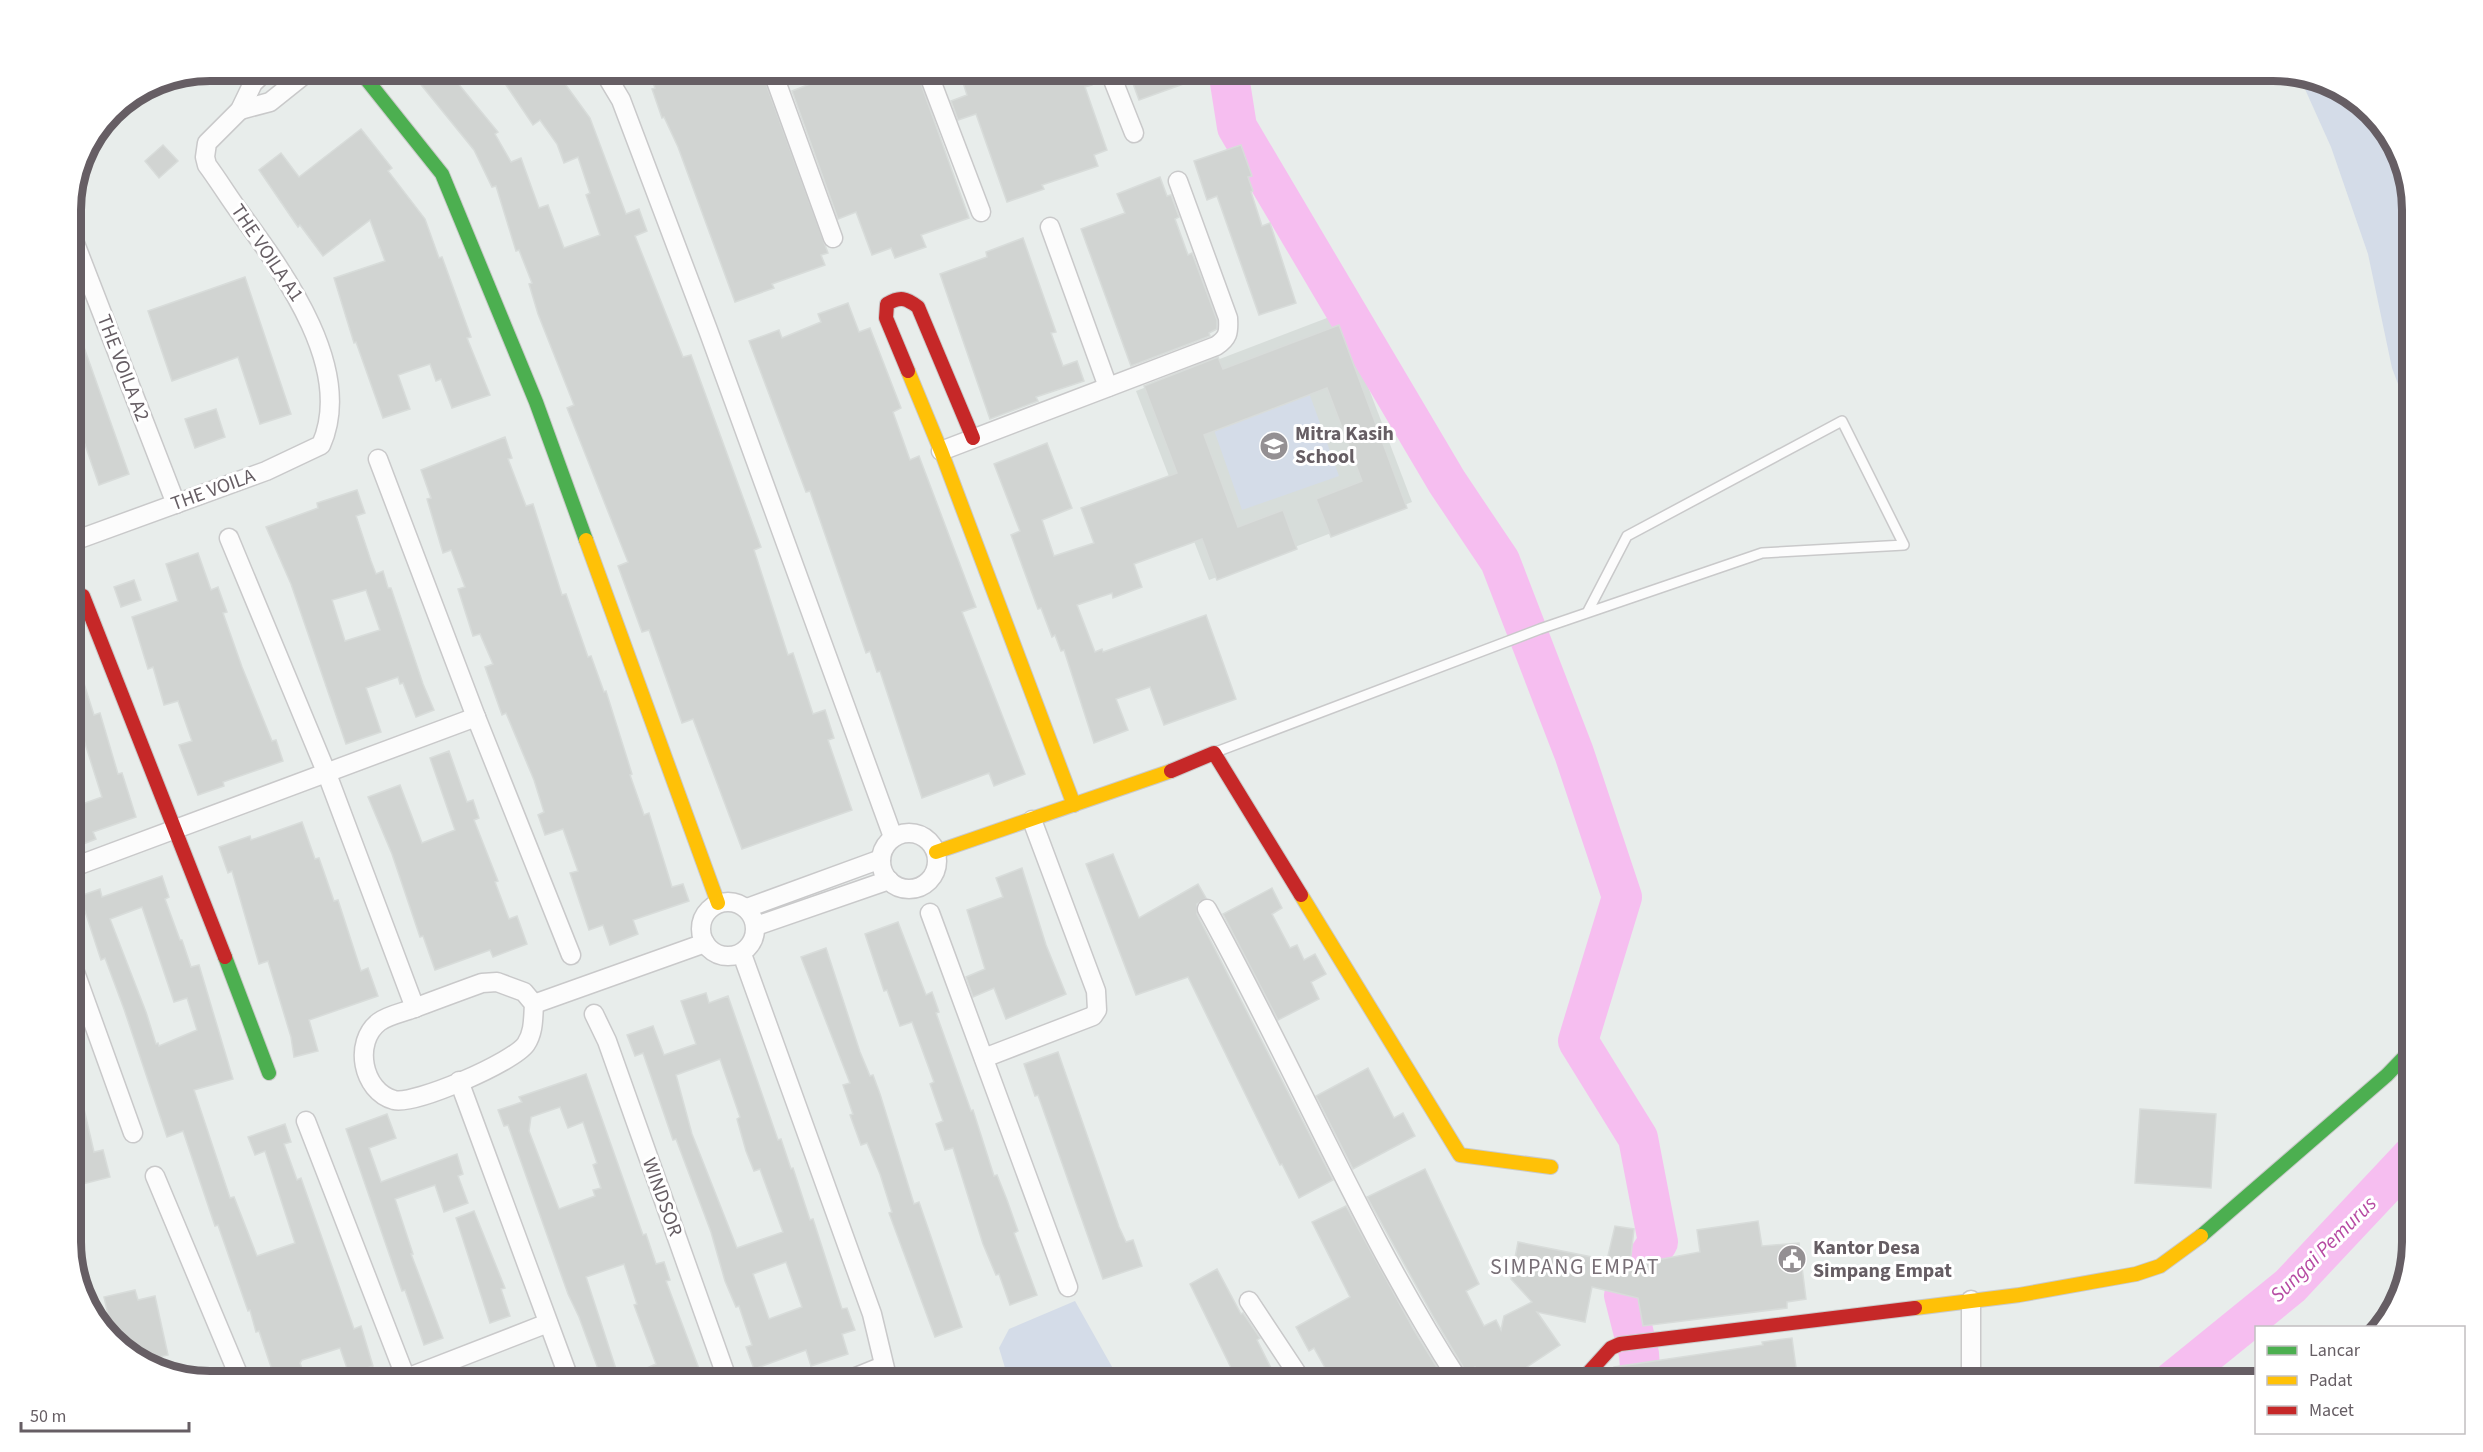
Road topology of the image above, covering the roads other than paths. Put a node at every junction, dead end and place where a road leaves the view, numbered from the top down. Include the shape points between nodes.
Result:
1 (255, 81) edge
2 (296, 81) edge
3 (369, 81) edge
4 (610, 81) edge
5 (776, 81) edge
6 (931, 81) edge
7 (1113, 81) edge
8 (240, 110) junction
9 (1134, 133) dead end
10 (1178, 181) dead end
11 (981, 212) dead end
12 (1050, 227) dead end
13 (833, 238) dead end
14 (81, 259) edge
15 (1108, 387) junction
16 (329, 413) joint
17 (973, 438) junction
18 (941, 451) junction
19 (378, 459) dead end
20 (176, 504) junction
21 (81, 538) edge
22 (229, 538) dead end
23 (83, 596) dead end
24 (1587, 613) junction
25 (476, 717) junction
26 (1214, 753) junction
27 (327, 774) junction
28 (1074, 805) junction
29 (1032, 820) junction
30 (176, 829) junction
31 (893, 837) junction
32 (936, 852) junction
33 (881, 859) junction
34 (81, 864) edge
35 (889, 880) junction
36 (718, 903) junction
37 (747, 908) junction
38 (1207, 909) dead end
39 (930, 913) dead end
40 (756, 926) junction
41 (705, 943) junction
42 (742, 954) junction
43 (571, 955) dead end
44 (81, 989) edge
45 (534, 1004) junction
46 (415, 1008) junction
47 (594, 1014) dead end
48 (984, 1058) junction
49 (2402, 1059) edge
50 (269, 1073) dead end
51 (459, 1081) junction
52 (306, 1121) dead end
53 (133, 1133) dead end
54 (1551, 1167) dead end
55 (155, 1176) dead end
56 (1068, 1287) dead end
57 (1971, 1300) junction
58 (1249, 1301) dead end
59 (548, 1323) junction
60 (235, 1371) edge
61 (400, 1371) edge
62 (429, 1371) edge
63 (566, 1371) edge
64 (724, 1371) edge
65 (884, 1371) edge
66 (1295, 1371) edge
67 (1452, 1371) edge
68 (1591, 1371) edge
69 (1971, 1371) edge

1 - 8 street
2 - 8 street via 270,102
3 - 36 street via 442,174 457,207 536,402
4 - 31 street via 621,100 708,330
5 - 13 street
6 - 11 street
7 - 9 street
8 - 16 street, THE VOILA A1 via 207,143 207,165 301,302 321,353
10 - 15 street via 1228,318 1229,333 1216,346
12 - 15 street
14 - 20 street, THE VOILA A2
15 - 17 street
16 - 20 street, THE VOILA via 321,445 266,471
17 - 18 street
17 - 18 street via 918,307 907,298 892,300 887,304 886,318
18 - 28 street
19 - 25 street
20 - 21 street, THE VOILA
22 - 27 street
23 - 30 street
24 - 24 lane via 1762,553 1904,545 1842,421 1627,536
24 - 26 lane
25 - 27 street
25 - 43 street
26 - 28 street
26 - 54 street via 1460,1155
27 - 30 street
27 - 46 street
28 - 29 street
29 - 32 street
29 - 48 street via 1096,991 1097,1010 1093,1016
30 - 34 street
30 - 50 street
31 - 32 street via 901,833 919,834
31 - 33 street
32 - 35 street via 934,873 926,883 909,889
33 - 35 street
33 - 37 street
35 - 40 street
36 - 37 street via 728,901
36 - 41 street via 710,908 701,925
37 - 40 street
38 - 67 street via 1250,987 1363,1218
39 - 48 street
40 - 42 street via 755,937
41 - 42 street via 719,955
41 - 45 street
42 - 65 street via 872,1314
44 - 53 street
45 - 46 street via 524,992 497,982 482,983
45 - 51 street via 532,1031 525,1046 512,1058
46 - 51 street via 380,1021 372,1030 363,1060 375,1087 395,1100 413,1100
47 - 64 street, WINDSOR
48 - 56 street
49 - 57 street via 2186,1249 2160,1266 2136,1274
51 - 59 street
52 - 61 street
55 - 60 street
57 - 68 street via 1647,1338 1611,1348
57 - 69 street
58 - 66 street
59 - 62 street
59 - 63 street

